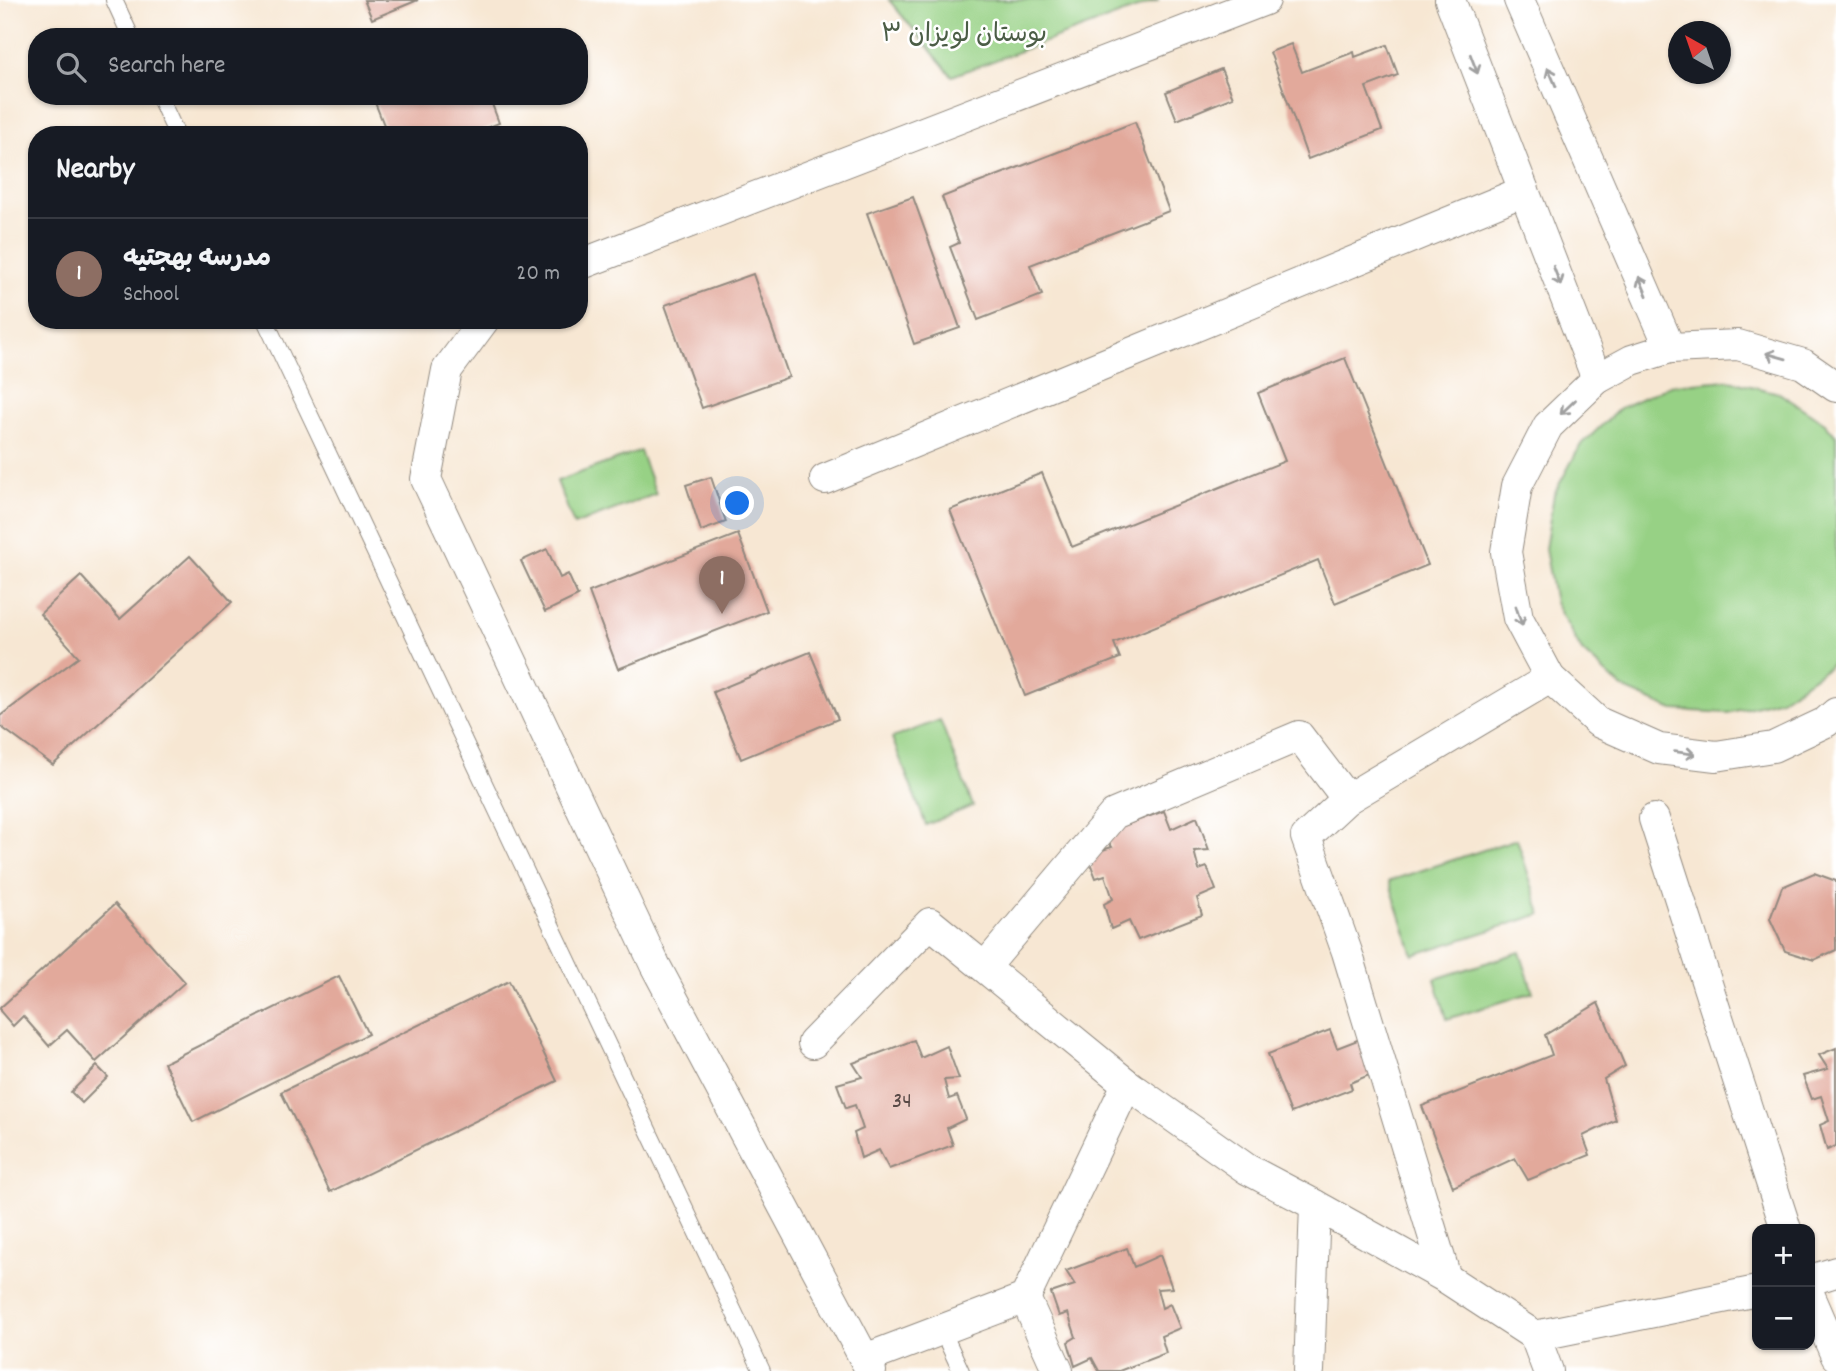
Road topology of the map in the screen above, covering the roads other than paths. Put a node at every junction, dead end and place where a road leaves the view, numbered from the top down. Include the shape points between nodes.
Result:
1 (114, 0) edge
2 (1265, 0) edge
3 (1450, 0) edge
4 (1519, 0) edge
5 (127, 28) edge
6 (163, 105) edge
7 (173, 126) edge
8 (1524, 191) junction
9 (588, 262) edge
10 (269, 329) edge
11 (477, 329) edge
12 (1670, 348) junction
13 (1597, 379) junction
14 (1836, 387) edge
15 (825, 479) dead end
16 (1550, 678) junction
17 (1836, 713) edge
18 (1347, 799) junction
19 (1654, 819) dead end
20 (985, 967) junction
21 (813, 1043) dead end
22 (1128, 1084) junction
23 (1315, 1205) junction
24 (1784, 1224) edge
25 (1836, 1272) edge
26 (1446, 1278) junction
27 (1815, 1278) edge
28 (1752, 1292) edge
29 (1025, 1298) junction
30 (1815, 1308) edge
31 (941, 1328) junction
32 (1535, 1336) junction
33 (1836, 1356) edge
34 (868, 1365) edge
35 (762, 1371) edge
36 (961, 1371) edge
37 (1058, 1371) edge
38 (1309, 1371) edge
39 (1548, 1371) edge

1 - 5 lane
2 - 9 street
3 -> 8 street
12 -> 4 street
6 - 7 lane
8 -> 13 street
8 - 15 street
10 - 35 lane
11 - 34 street via 447,370 426,479 655,965
12 - 13 street via 1632,360
14 -> 12 street via 1803,364 1738,345
13 -> 16 street via 1548,426 1517,485 1506,552 1518,618
16 -> 17 street via 1598,722 1670,751 1716,756 1773,747
16 - 18 street
18 - 20 street via 1298,736 1114,814
18 - 26 street via 1306,837 1347,952
19 - 24 street
20 - 21 street via 930,923
20 - 22 street
22 - 23 street via 1247,1169
22 - 29 street
23 - 26 street
23 - 38 street
25 - 27 street
26 - 32 street
28 - 32 street
29 - 31 street
29 - 37 street
30 - 33 street
31 - 34 street
31 - 36 lane
32 - 39 street

